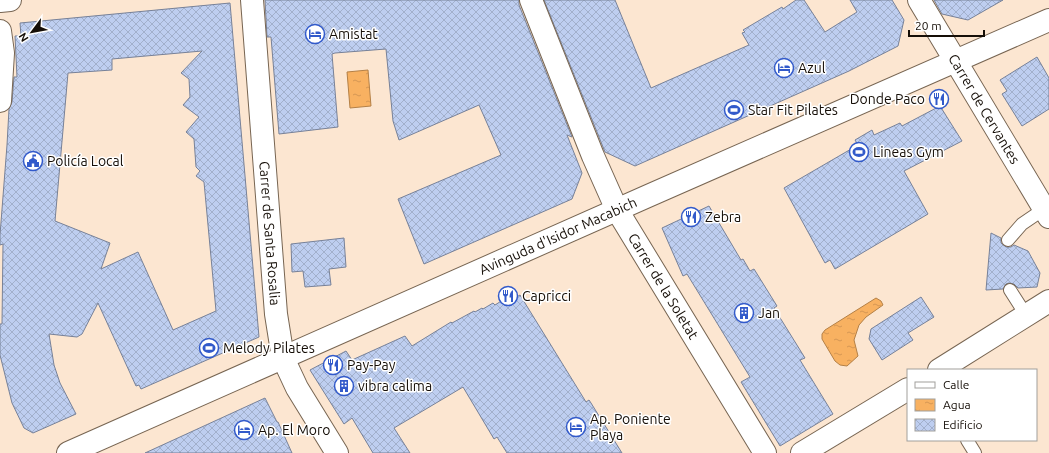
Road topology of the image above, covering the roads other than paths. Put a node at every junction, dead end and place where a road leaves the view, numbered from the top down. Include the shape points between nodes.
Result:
1 (10, 0) edge
2 (252, 0) edge
3 (531, 0) edge
4 (919, 0) edge
5 (0, 1) edge
6 (1049, 20) edge
7 (0, 31) edge
8 (956, 60) junction
9 (0, 101) edge
10 (617, 210) junction
11 (1047, 214) edge
12 (1008, 240) dead end
13 (1010, 290) dead end
14 (1049, 301) edge
15 (1026, 315) junction
16 (283, 358) junction
17 (941, 369) edge
18 (907, 390) edge
19 (968, 441) edge
20 (812, 450) edge
21 (68, 453) edge
22 (337, 453) edge
23 (765, 453) edge
24 (975, 453) edge

1 - 5 street
2 - 16 street, Carrer de Santa Rosalia via 276,314
3 - 10 street, Carrer de la Soletat
4 - 8 street, Carrer de Cervantes
6 - 8 street, Avinguda d'Isidor Macabich
7 - 9 street via 3,53
8 - 10 street, Avinguda d'Isidor Macabich
8 - 11 street, Carrer de Cervantes
10 - 16 street, Avinguda d'Isidor Macabich
10 - 23 street, Carrer de la Soletat
11 - 12 lane via 1022,224
13 - 15 lane
14 - 15 street
15 - 17 street
16 - 21 street, Avinguda d'Isidor Macabich
16 - 22 street, Carrer de Santa Rosalia via 297,388
18 - 20 street
19 - 24 lane

